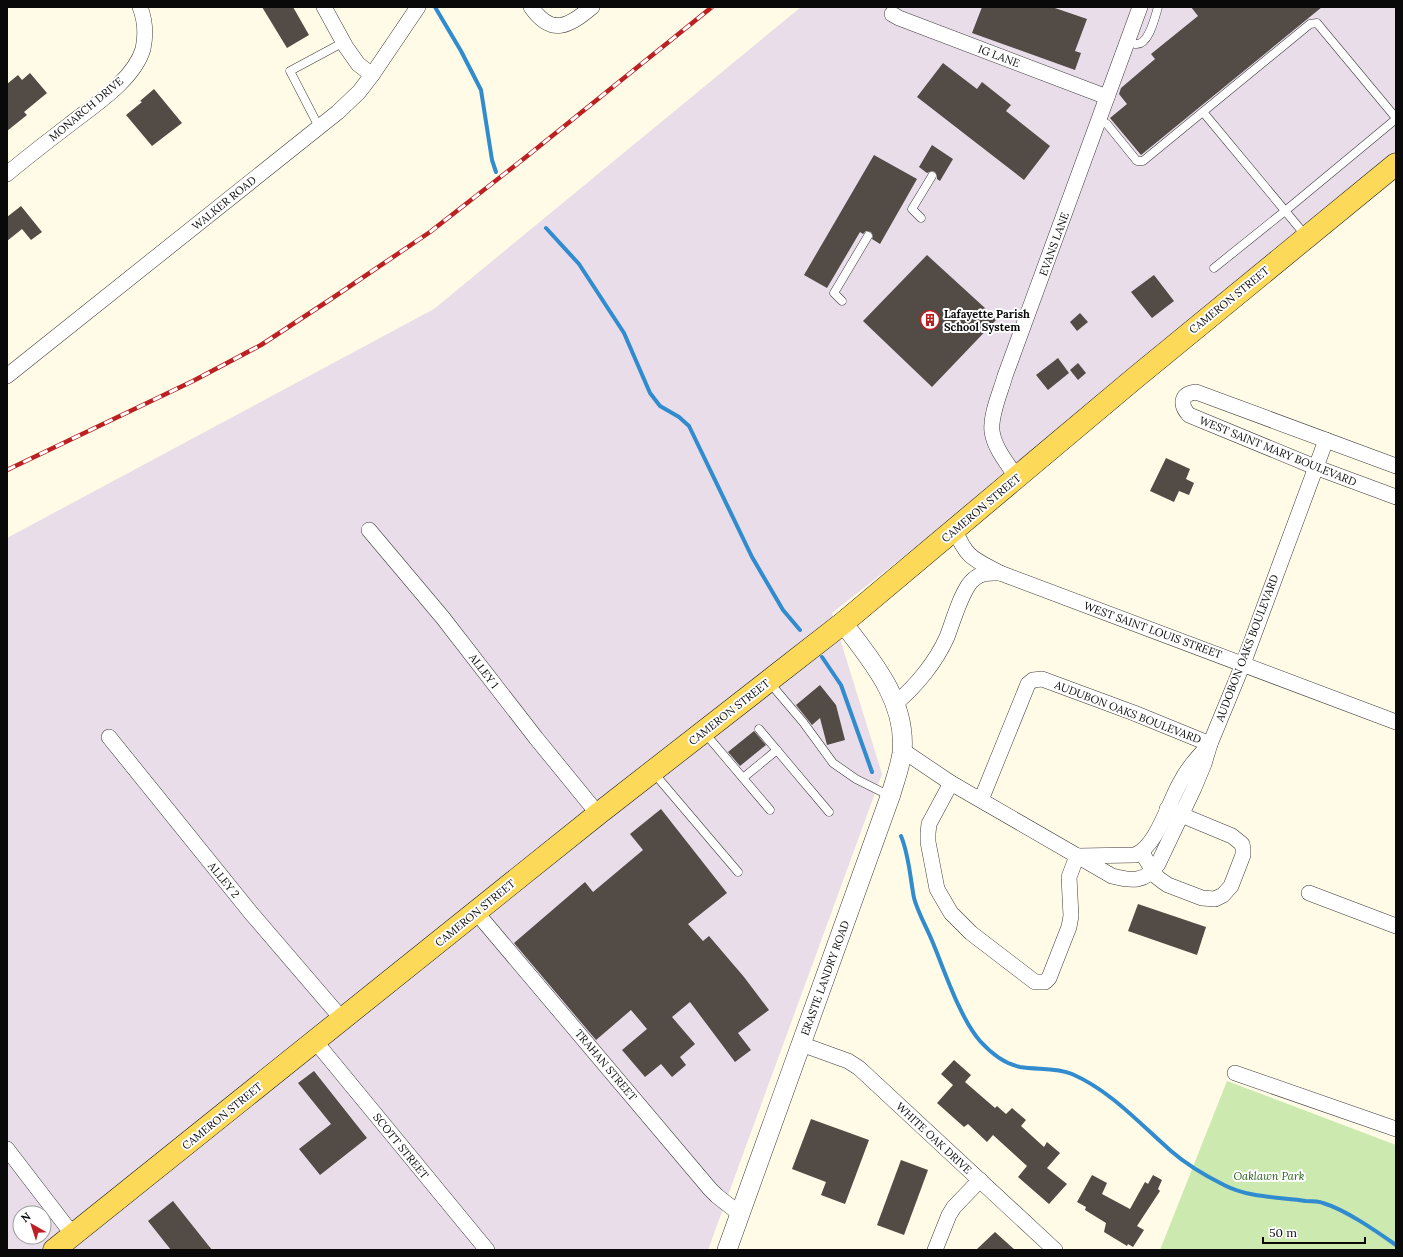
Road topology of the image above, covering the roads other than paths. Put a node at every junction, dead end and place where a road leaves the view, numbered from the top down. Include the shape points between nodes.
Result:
1 (140, 7) edge
2 (324, 7) edge
3 (418, 7) edge
4 (531, 7) edge
5 (592, 7) edge
6 (1140, 7) edge
7 (1158, 7) edge
8 (892, 14) dead end
9 (1127, 41) junction
10 (344, 42) junction
11 (372, 75) junction
12 (1107, 97) junction
13 (1203, 112) junction
14 (1396, 118) edge
15 (1098, 120) junction
16 (319, 127) junction
17 (1396, 164) edge
18 (7, 174) edge
19 (932, 176) dead end
20 (1285, 211) junction
21 (921, 218) dead end
22 (868, 236) dead end
23 (1307, 237) junction
24 (1214, 268) dead end
25 (842, 301) dead end
26 (7, 376) edge
27 (1326, 440) junction
28 (1396, 466) edge
29 (1316, 467) junction
30 (1017, 478) junction
31 (1396, 497) edge
32 (369, 530) dead end
33 (955, 530) junction
34 (1000, 573) junction
35 (843, 622) junction
36 (1242, 664) junction
37 (768, 681) junction
38 (896, 702) junction
39 (1396, 722) edge
40 (759, 730) dead end
41 (703, 732) junction
42 (109, 737) dead end
43 (1210, 744) junction
44 (777, 750) junction
45 (902, 750) junction
46 (653, 771) junction
47 (743, 778) junction
48 (951, 783) junction
49 (890, 796) junction
50 (982, 800) junction
51 (770, 810) dead end
52 (1167, 810) junction
53 (829, 812) dead end
54 (598, 814) junction
55 (1181, 815) junction
56 (1142, 852) junction
57 (1077, 856) junction
58 (1153, 871) junction
59 (738, 872) dead end
60 (1310, 893) dead end
61 (476, 912) junction
62 (1396, 926) edge
63 (342, 1019) junction
64 (315, 1041) junction
65 (801, 1044) junction
66 (1235, 1073) dead end
67 (1396, 1129) edge
68 (7, 1149) edge
69 (980, 1180) junction
70 (740, 1214) junction
71 (73, 1235) junction
72 (54, 1250) edge
73 (486, 1250) edge
74 (727, 1250) edge
75 (935, 1250) edge
76 (1055, 1250) edge

1 - 18 street, MONARCH DRIVE via 144,23 142,50 124,79
2 - 10 street
3 - 11 street, WALKER ROAD
4 - 5 street via 546,24 557,26 575,21
6 - 9 street, EVANS LANE
7 - 9 lane via 1147,38 1136,44
8 - 12 street, IG LANE
9 - 12 street, EVANS LANE
10 - 11 street via 358,64
10 - 16 lane via 290,71
11 - 16 street, WALKER ROAD via 359,92
12 - 15 street, EVANS LANE
13 - 14 lane via 1310,24 1317,23
13 - 15 lane via 1143,161 1138,161 1107,124
13 - 20 lane
14 - 20 lane
15 - 30 street, EVANS LANE via 1005,376 992,419 994,441
16 - 26 street, WALKER ROAD
17 - 23 main road, CAMERON STREET
19 - 21 lane via 912,209
20 - 23 lane
20 - 24 lane
22 - 25 lane via 834,293
23 - 30 main road, CAMERON STREET
27 - 28 street, WEST SAINT MARY BOULEVARD
27 - 29 street
27 - 29 street, WEST SAINT MARY BOULEVARD via 1196,392 1183,400 1182,404 1189,415
29 - 31 street, WEST SAINT MARY BOULEVARD
29 - 36 street, AUDOBON OAKS BOULEVARD
30 - 33 main road, CAMERON STREET
32 - 54 street, ALLEY 1 via 443,618
33 - 34 street via 968,554
33 - 35 main road, CAMERON STREET
34 - 36 street, WEST SAINT LOUIS STREET
34 - 38 street via 986,573 969,583 937,655 911,688
35 - 37 main road, CAMERON STREET
35 - 38 street, ERASTE LANDRY ROAD
36 - 39 street, WEST SAINT LOUIS STREET
36 - 43 street, AUDOBON OAKS BOULEVARD
37 - 41 main road, CAMERON STREET
37 - 49 lane via 833,763 856,779
38 - 45 street, ERASTE LANDRY ROAD
40 - 44 lane
41 - 46 main road, CAMERON STREET
41 - 47 lane
42 - 63 street, ALLEY 2 via 251,913
43 - 50 street, AUDUBON OAKS BOULEVARD via 1042,679 1033,680 1028,684
43 - 52 street, AUDUBON OAKS BOULEVARD via 1193,762 1179,783
43 - 55 street, AUDOBON OAKS BOULEVARD via 1204,764
44 - 47 lane
44 - 53 lane
45 - 48 street
45 - 49 street, ERASTE LANDRY ROAD
46 - 54 main road, CAMERON STREET
46 - 59 lane
47 - 51 lane
48 - 50 street
48 - 57 street via 929,824 928,842 937,889 960,923 1035,982 1046,982 1049,978 1069,927 1069,877
49 - 65 street, ERASTE LANDRY ROAD
50 - 57 street
52 - 55 street
52 - 56 street, AUDUBON OAKS BOULEVARD via 1150,843
54 - 61 main road, CAMERON STREET
55 - 58 street, AUDOBON OAKS BOULEVARD
55 - 58 street via 1232,836 1242,844 1242,855 1231,886 1215,899 1202,898 1168,885
56 - 57 street via 1135,855
56 - 58 street
57 - 58 street via 1112,876 1123,879 1139,879
60 - 62 street
61 - 63 main road, CAMERON STREET
61 - 70 street, TRAHAN STREET via 714,1192
63 - 64 main road, CAMERON STREET
64 - 71 main road, CAMERON STREET
64 - 73 street, SCOTT STREET
65 - 69 street, WHITE OAK DRIVE via 848,1061 859,1068
65 - 70 street, ERASTE LANDRY ROAD
66 - 67 street
68 - 71 street
69 - 75 street via 954,1207
69 - 76 street, WHITE OAK DRIVE
70 - 74 street, ERASTE LANDRY ROAD
71 - 72 main road, CAMERON STREET

